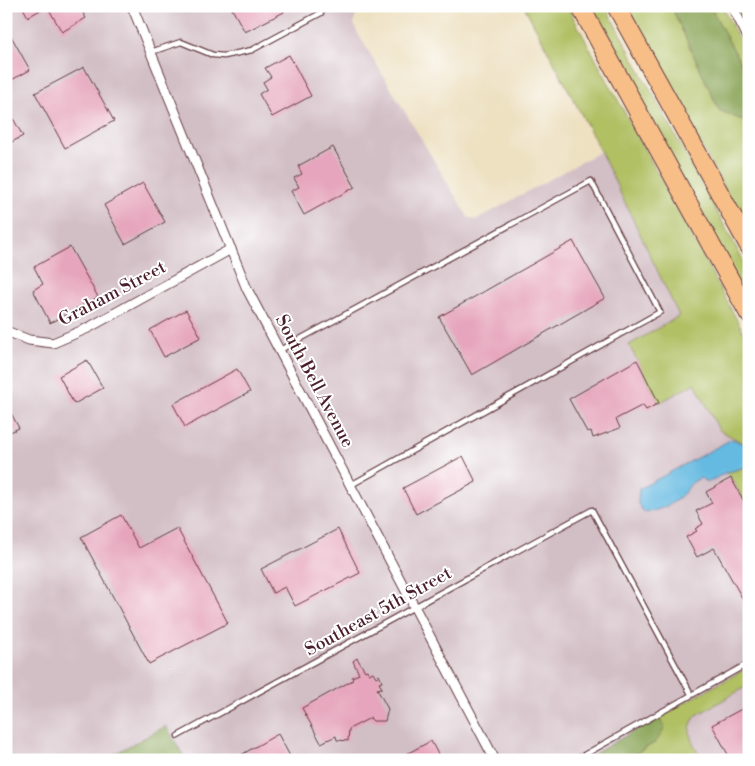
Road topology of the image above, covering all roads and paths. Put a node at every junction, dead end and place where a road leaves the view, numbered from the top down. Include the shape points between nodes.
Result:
1 (132, 6) edge
2 (580, 6) edge
3 (616, 6) edge
4 (732, 6) edge
5 (321, 13) dead end
6 (749, 39) edge
7 (150, 52) junction
8 (749, 246) edge
9 (230, 249) junction
10 (749, 314) edge
11 (6, 330) edge
12 (280, 350) junction
13 (351, 485) junction
14 (414, 607) junction
15 (749, 663) edge
16 (691, 694) junction
17 (178, 736) dead end
18 (495, 760) edge
19 (575, 760) edge

1 - 7 street, South Bell Avenue
2 - 10 highway
3 - 8 highway
4 - 6 street
5 - 7 lane via 252,50 213,55 181,42
7 - 9 street, South Bell Avenue
9 - 11 street, Graham Street via 88,328 53,343 29,340
9 - 12 street, South Bell Avenue via 247,289
12 - 13 street, South Bell Avenue
12 - 13 lane via 590,181 660,312
13 - 14 street, South Bell Avenue
14 - 16 lane, Southeast 5th Street via 592,510
14 - 17 lane, Southeast 5th Street
14 - 18 street, South Bell Avenue
15 - 16 lane
16 - 19 lane

